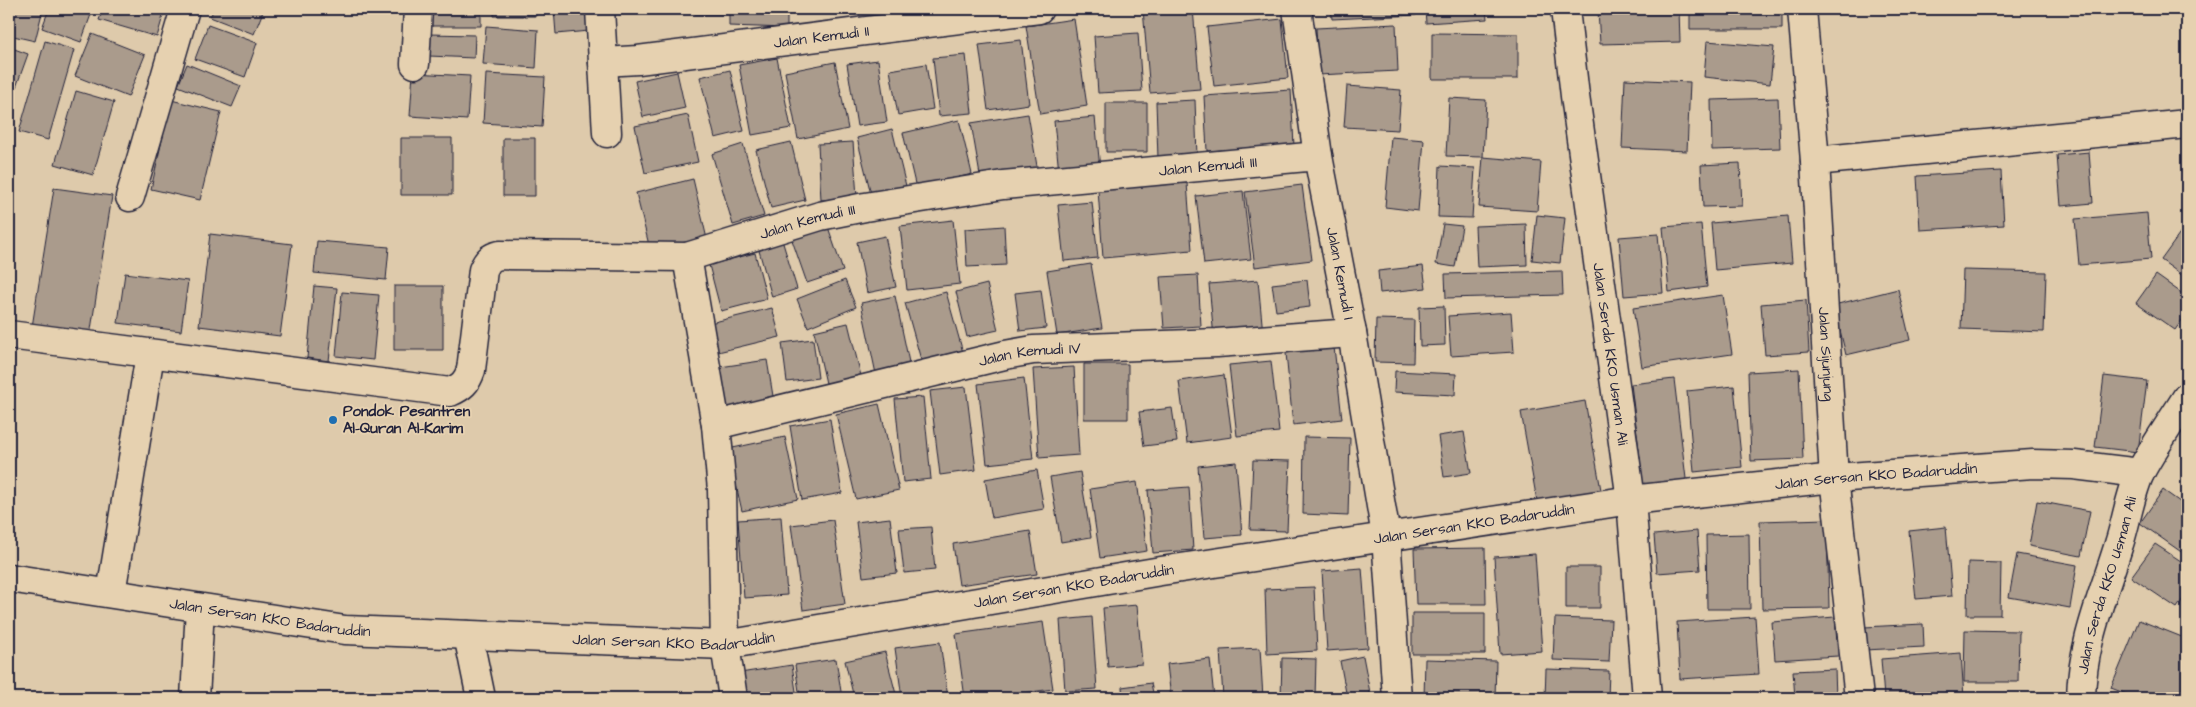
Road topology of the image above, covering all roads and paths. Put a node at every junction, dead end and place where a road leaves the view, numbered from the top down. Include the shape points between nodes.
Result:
1 (185, 9) edge
2 (418, 9) edge
3 (600, 9) edge
4 (1040, 9) edge
5 (1297, 9) edge
6 (1565, 9) edge
7 (1802, 9) edge
8 (603, 62) junction
9 (415, 64) dead end
10 (2187, 124) edge
11 (607, 133) dead end
12 (1318, 156) junction
13 (1815, 161) junction
14 (130, 197) dead end
15 (686, 257) junction
16 (1352, 333) junction
17 (9, 335) edge
18 (150, 354) junction
19 (2187, 397) edge
20 (716, 425) junction
21 (2140, 473) junction
22 (1834, 478) junction
23 (1631, 500) junction
24 (1386, 536) junction
25 (9, 578) edge
26 (111, 593) junction
27 (200, 608) junction
28 (468, 635) junction
29 (725, 645) junction
30 (195, 698) edge
31 (482, 698) edge
32 (733, 698) edge
33 (1397, 698) edge
34 (1646, 698) edge
35 (1858, 698) edge
36 (2081, 698) edge

1 - 14 street
2 - 9 street
3 - 8 street
4 - 8 street, Jalan Kemudi II
5 - 12 street, Jalan Kemudi I
6 - 23 street, Jalan Serda KKO Usman Ali
7 - 13 street, Jalan Sijunjung
8 - 11 street
10 - 13 street
12 - 15 street, Jalan Kemudi III via 1003,185 820,216
12 - 16 street, Jalan Kemudi I
13 - 22 street, Jalan Sijunjung
15 - 18 street, Jalan Kemudi III via 493,256 483,270 471,370 464,384 450,392
15 - 20 street
16 - 20 street, Jalan Kemudi IV via 1034,350
16 - 24 street, Jalan Kemudi I
17 - 18 street
18 - 26 street
19 - 21 street, Jalan Serda KKO Usman Ali
20 - 29 street via 722,490
21 - 22 street, Jalan Sersan KKO Badaruddin via 2033,464
21 - 36 street, Jalan Serda KKO Usman Ali via 2086,644
22 - 23 street, Jalan Sersan KKO Badaruddin
22 - 35 street, Jalan Sijunjung
23 - 24 street, Jalan Sersan KKO Badaruddin
23 - 34 street, Jalan Serda KKO Usman Ali
24 - 29 street, Jalan Sersan KKO Badaruddin
24 - 33 street, Jalan Kemudi I
25 - 26 street, Jalan Sersan KKO Badaruddin
26 - 27 street, Jalan Sersan KKO Badaruddin
27 - 28 street, Jalan Sersan KKO Badaruddin via 345,630
27 - 30 street
28 - 29 street, Jalan Sersan KKO Badaruddin
28 - 31 street
29 - 32 street

